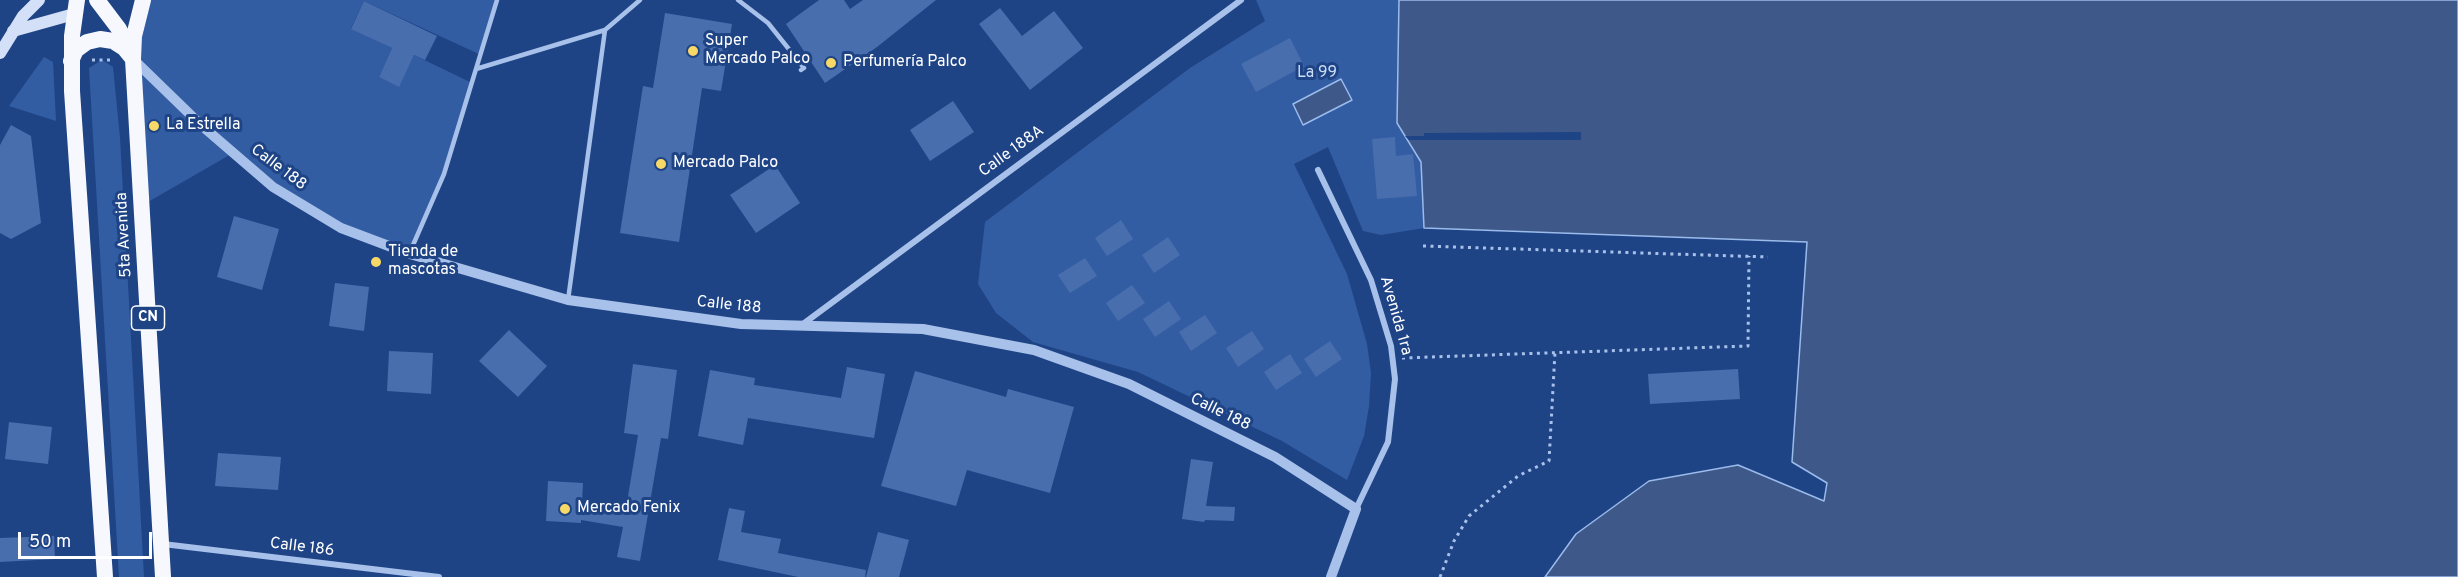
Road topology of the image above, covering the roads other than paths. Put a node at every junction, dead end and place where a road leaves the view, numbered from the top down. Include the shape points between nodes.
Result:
1 (39, 0) edge
2 (97, 0) edge
3 (143, 0) edge
4 (498, 0) edge
5 (640, 0) edge
6 (738, 0) edge
7 (1241, 0) edge
8 (76, 7) edge
9 (605, 30) junction
10 (13, 31) junction
11 (0, 53) edge
12 (132, 59) junction
13 (71, 61) junction
14 (476, 69) junction
15 (801, 70) dead end
16 (1318, 170) dead end
17 (410, 254) junction
18 (568, 300) junction
19 (800, 326) junction
20 (1356, 509) junction
21 (161, 544) junction
22 (105, 577) edge
23 (163, 577) edge
24 (439, 577) edge
25 (1331, 577) edge

1 - 10 main road
2 - 8 highway
2 - 12 highway via 119,29
3 - 12 highway, 5ta Avenida / CN
4 - 14 lane
5 - 9 lane
6 - 15 lane via 768,23 804,68
7 - 19 street, Calle 188A
8 - 10 main road
8 - 13 highway
9 - 14 lane
9 - 18 lane
10 - 11 main road
12 - 13 highway via 113,41 100,39 76,50
12 - 17 street, Calle 188 via 273,187 341,228
12 - 21 highway, 5ta Avenida / CN
13 - 22 highway
14 - 17 lane via 444,174
16 - 20 street, Avenida 1ra via 1371,280 1392,358 1394,401 1388,442
17 - 18 street, Calle 188
18 - 19 street, Calle 188 via 741,324
19 - 20 street, Calle 188 via 923,329 1034,350 1129,384 1275,457
20 - 25 street, Avenida 1ra
21 - 23 highway, 5ta Avenida / CN
21 - 24 street, Calle 186

